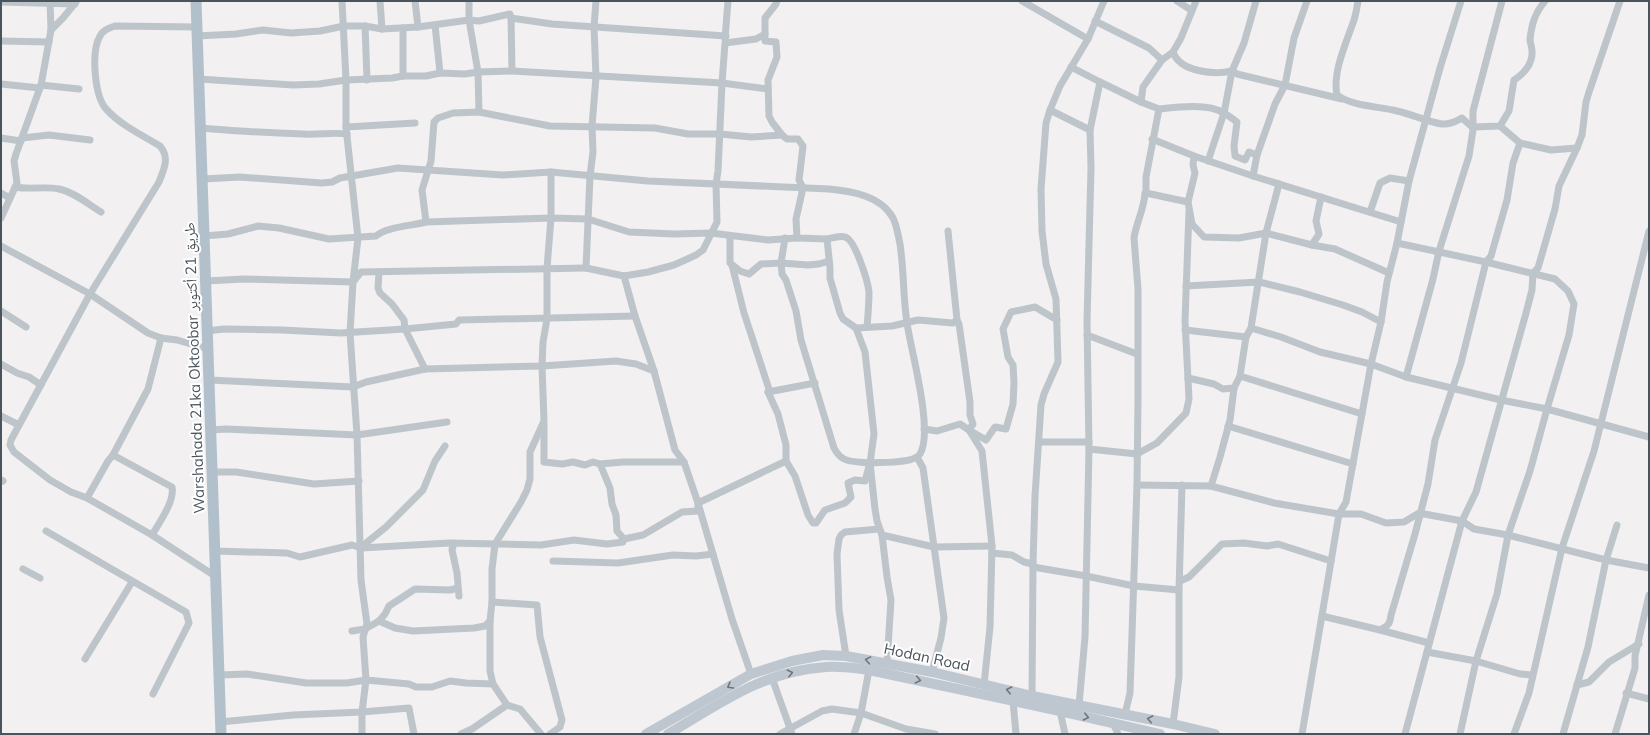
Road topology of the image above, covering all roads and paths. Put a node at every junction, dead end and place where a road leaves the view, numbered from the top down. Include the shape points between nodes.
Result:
1 (196, 1) edge
2 (342, 1) edge
3 (380, 1) edge
4 (415, 1) edge
5 (469, 1) edge
6 (596, 1) edge
7 (728, 1) edge
8 (777, 1) edge
9 (1022, 1) edge
10 (1104, 1) edge
11 (1177, 1) edge
12 (1196, 1) edge
13 (1256, 1) edge
14 (1307, 1) edge
15 (1358, 1) edge
16 (1461, 1) edge
17 (1502, 1) edge
18 (1545, 1) edge
19 (1620, 1) edge
20 (1, 2) edge
21 (50, 3) edge
22 (76, 3) edge
23 (1191, 10) junction
24 (511, 18) junction
25 (469, 20) junction
26 (1095, 21) junction
27 (435, 25) junction
28 (344, 26) junction
29 (365, 26) junction
30 (418, 27) junction
31 (594, 27) junction
32 (403, 28) junction
33 (382, 29) junction
34 (51, 30) junction
35 (197, 31) junction
36 (765, 34) junction
37 (1088, 39) junction
38 (725, 40) junction
39 (1, 41) edge
40 (49, 42) junction
41 (1173, 52) junction
42 (1162, 60) junction
43 (1071, 67) junction
44 (1232, 71) junction
45 (478, 72) junction
46 (512, 72) junction
47 (440, 73) junction
48 (403, 76) junction
49 (596, 76) junction
50 (199, 80) junction
51 (346, 80) junction
52 (367, 80) junction
53 (722, 82) junction
54 (1100, 82) junction
55 (1, 84) edge
56 (1285, 85) junction
57 (41, 86) junction
58 (79, 89) dead end
59 (768, 89) junction
60 (1344, 100) junction
61 (1141, 102) junction
62 (1159, 109) junction
63 (1050, 110) junction
64 (479, 112) junction
65 (1224, 113) junction
66 (1426, 120) junction
67 (415, 123) dead end
68 (592, 126) junction
69 (1500, 126) junction
70 (1472, 127) junction
71 (200, 128) junction
72 (1090, 130) junction
73 (347, 131) junction
74 (720, 134) junction
75 (782, 135) junction
76 (1, 138) edge
77 (1152, 138) junction
78 (21, 140) junction
79 (90, 140) dead end
80 (1520, 143) junction
81 (1577, 148) junction
82 (1257, 155) junction
83 (1194, 156) junction
84 (1208, 161) junction
85 (429, 170) junction
86 (552, 172) junction
87 (590, 176) junction
88 (1253, 176) junction
89 (352, 177) junction
90 (203, 179) junction
91 (1409, 181) junction
92 (716, 184) junction
93 (1279, 184) junction
94 (15, 187) junction
95 (803, 188) junction
96 (1, 193) edge
97 (1146, 193) junction
98 (1321, 197) junction
99 (10, 198) junction
100 (1188, 202) junction
101 (1190, 211) junction
102 (101, 212) dead end
103 (1370, 212) junction
104 (1, 218) edge
105 (551, 218) junction
106 (588, 219) junction
107 (426, 222) junction
108 (1401, 222) junction
109 (948, 231) dead end
110 (1649, 231) edge
111 (711, 232) junction
112 (1266, 233) junction
113 (204, 236) junction
114 (730, 236) junction
115 (358, 238) junction
116 (785, 238) junction
117 (797, 238) junction
118 (827, 239) junction
119 (1397, 243) junction
120 (1312, 245) junction
121 (1, 246) edge
122 (1439, 252) junction
123 (829, 261) junction
124 (1486, 262) junction
125 (781, 263) junction
126 (732, 265) junction
127 (547, 268) junction
128 (586, 268) junction
129 (379, 272) junction
130 (1390, 273) junction
131 (1533, 273) junction
132 (624, 276) junction
133 (206, 281) junction
134 (353, 282) junction
135 (1259, 282) junction
136 (1186, 286) junction
137 (90, 294) junction
138 (1, 311) edge
139 (635, 316) junction
140 (547, 319) junction
141 (956, 320) junction
142 (1057, 320) junction
143 (907, 322) junction
144 (1381, 322) junction
145 (867, 326) junction
146 (26, 327) dead end
147 (856, 328) junction
148 (1251, 328) junction
149 (405, 329) junction
150 (1186, 330) junction
151 (207, 331) junction
152 (350, 333) junction
153 (1087, 335) junction
154 (1246, 337) junction
155 (161, 338) junction
156 (208, 349) junction
157 (1137, 354) junction
158 (1, 364) edge
159 (1371, 364) junction
160 (542, 366) junction
161 (425, 369) junction
162 (654, 371) junction
163 (1240, 376) junction
164 (1406, 377) junction
165 (1188, 378) junction
166 (209, 380) junction
167 (815, 383) junction
168 (41, 385) junction
169 (353, 388) junction
170 (1234, 388) junction
171 (1453, 388) junction
172 (768, 392) junction
173 (1501, 400) junction
174 (1547, 408) junction
175 (1362, 414) junction
176 (1, 416) edge
177 (544, 418) junction
178 (448, 422) dead end
179 (1600, 424) junction
180 (19, 425) junction
181 (1228, 426) junction
182 (924, 429) junction
183 (210, 430) junction
184 (970, 430) junction
185 (357, 435) junction
186 (1649, 437) edge
187 (1039, 442) junction
188 (1089, 445) junction
189 (445, 446) dead end
190 (1137, 454) junction
191 (113, 455) junction
192 (917, 457) junction
193 (786, 461) junction
194 (684, 462) junction
195 (870, 463) junction
196 (600, 464) junction
197 (1353, 464) junction
198 (212, 472) junction
199 (358, 481) junction
200 (1137, 485) junction
201 (1182, 485) junction
202 (1211, 486) junction
203 (87, 498) junction
204 (698, 502) junction
205 (1419, 513) junction
206 (1339, 514) junction
207 (1462, 521) junction
208 (1617, 525) dead end
209 (46, 531) dead end
210 (881, 532) junction
211 (152, 535) junction
212 (1508, 535) junction
213 (624, 539) junction
214 (454, 543) junction
215 (495, 544) junction
216 (934, 547) junction
217 (361, 548) junction
218 (1562, 548) junction
219 (992, 550) junction
220 (214, 551) junction
221 (713, 554) junction
222 (1606, 560) junction
223 (553, 561) dead end
224 (1331, 561) junction
225 (1033, 565) junction
226 (1649, 568) edge
227 (23, 569) dead end
228 (215, 576) junction
229 (1086, 576) junction
230 (40, 578) dead end
231 (1180, 581) junction
232 (132, 582) junction
233 (1134, 586) junction
234 (1179, 590) junction
235 (1649, 595) edge
236 (492, 602) junction
237 (1322, 616) junction
238 (379, 620) junction
239 (490, 621) junction
240 (366, 629) junction
241 (1380, 630) junction
242 (352, 631) dead end
243 (1430, 643) junction
244 (1639, 644) junction
245 (1427, 652) junction
246 (846, 656) junction
247 (85, 659) dead end
248 (1476, 661) junction
249 (887, 663) junction
250 (869, 670) junction
251 (932, 672) junction
252 (751, 674) junction
253 (219, 675) junction
254 (1532, 675) junction
255 (772, 678) junction
256 (366, 680) junction
257 (492, 684) junction
258 (984, 685) junction
259 (1577, 685) junction
260 (1626, 693) junction
261 (153, 694) dead end
262 (1032, 696) junction
263 (1649, 699) edge
264 (1013, 701) junction
265 (507, 705) junction
266 (1079, 705) junction
267 (1060, 711) junction
268 (362, 712) junction
269 (861, 713) junction
270 (1125, 714) junction
271 (220, 722) junction
272 (1113, 723) junction
273 (1173, 724) junction
274 (791, 731) edge
275 (221, 734) edge
276 (362, 734) edge
277 (414, 734) edge
278 (461, 734) edge
279 (541, 734) edge
280 (550, 734) edge
281 (646, 734) edge
282 (668, 734) edge
283 (780, 734) edge
284 (854, 734) edge
285 (935, 734) edge
286 (1016, 734) edge
287 (1065, 734) edge
288 (1118, 734) edge
289 (1160, 734) edge
290 (1215, 734) edge
291 (1302, 734) edge
292 (1405, 734) edge
293 (1460, 734) edge
294 (1514, 734) edge
295 (1563, 734) edge
296 (1615, 734) edge

1 - 35 main road, Warshahada 21ka Oktoobar طريق 21 أكتوبر
2 - 28 street
3 - 33 street
4 - 30 street
5 - 25 street
6 - 31 street
7 - 38 street
8 - 36 street via 765,18
9 - 37 street
10 - 26 street
11 - 23 street
12 - 23 street
13 - 44 street via 1244,43
14 - 56 street via 1294,38
15 - 60 street via 1343,48 1336,88 1337,95
16 - 66 street
17 - 70 street via 1473,111
18 - 69 street via 1536,12 1530,41 1532,58 1521,76 1514,80 1509,111
19 - 81 street via 1586,102 1582,135
20 - 21 street
21 - 22 street
21 - 34 street
22 - 34 street
23 - 41 street via 1184,32
24 - 25 street via 510,14 479,21
24 - 31 street
24 - 46 street
25 - 27 street
25 - 45 street
26 - 37 street
26 - 42 street via 1149,48
27 - 30 street
27 - 47 street
28 - 29 street
28 - 35 street via 291,33 263,30 236,34
28 - 51 street
29 - 33 street
29 - 52 street
30 - 32 street
31 - 38 street
31 - 49 street
32 - 33 street
32 - 48 street
34 - 40 street
35 - 50 main road, Warshahada 21ka Oktoobar طريق 21 أكتوبر
35 - 137 street via 114,26 104,30 97,41 96,83 105,109 122,124 160,146 164,150 166,164 159,182
36 - 38 street via 756,39
36 - 59 street via 766,41 776,42 777,57 768,80
37 - 43 street
38 - 53 street
39 - 40 street
40 - 57 street
41 - 42 street
41 - 44 street via 1180,62 1205,72
42 - 61 street via 1143,87
43 - 54 street
43 - 63 street
44 - 56 street
44 - 65 street
45 - 46 street
45 - 47 street
45 - 64 street
46 - 49 street
47 - 48 street
48 - 52 street
49 - 53 street
49 - 68 street
50 - 51 street via 293,85
50 - 71 main road, Warshahada 21ka Oktoobar طريق 21 أكتوبر
51 - 52 street
51 - 73 street
53 - 59 street
53 - 74 street
54 - 61 street
54 - 72 street
55 - 57 street
56 - 60 street
56 - 82 street via 1275,104
57 - 58 street
57 - 78 street
59 - 75 street via 770,116
60 - 66 street
61 - 62 street
62 - 65 street via 1178,106 1202,107
62 - 77 street
63 - 72 street
63 - 142 street via 1044,141 1042,231 1046,264 1056,299
64 - 68 street via 550,126
64 - 85 street via 453,113 434,122
65 - 82 street via 1237,122 1235,156 1245,160 1249,152
65 - 84 street
66 - 70 street via 1443,124 1453,123 1462,118
66 - 91 street
67 - 73 street
68 - 74 street
68 - 87 street via 593,152
69 - 70 street
69 - 80 street
70 - 122 street via 1469,156
71 - 73 street via 251,133 316,134
71 - 90 main road, Warshahada 21ka Oktoobar طريق 21 أكتوبر
72 - 153 street
73 - 89 street
74 - 75 street via 751,137
74 - 92 street
75 - 95 street via 787,139 798,139 803,146 799,180
76 - 78 street
77 - 83 street
77 - 97 street
78 - 79 street via 49,135
78 - 94 street via 14,161 17,178
80 - 81 street via 1551,150
80 - 124 street via 1513,163 1507,200 1491,256
81 - 131 street via 1559,186 1538,268
82 - 88 street
83 - 84 street
83 - 100 street via 1195,173
84 - 88 street
85 - 86 street via 503,175
85 - 89 street via 398,168
85 - 107 street via 422,190
86 - 87 street
86 - 105 street
87 - 92 street
87 - 106 street
88 - 93 street
89 - 90 street via 322,184 240,177
89 - 115 street
90 - 113 main road, Warshahada 21ka Oktoobar طريق 21 أكتوبر
91 - 103 street via 1390,178 1380,184
91 - 108 street
92 - 95 street
92 - 111 street via 717,222
93 - 98 street
93 - 112 street
94 - 99 street
94 - 102 street via 60,189
95 - 117 street via 796,220
95 - 143 street via 861,194 888,210 898,230
96 - 99 street
97 - 100 street
97 - 157 street via 1134,232 1138,288
98 - 103 street
98 - 120 street via 1316,221 1319,234
99 - 104 street
100 - 101 street
101 - 112 street via 1192,224 1204,237 1239,238
101 - 136 street
103 - 108 street
105 - 106 street
105 - 107 street
105 - 127 street
106 - 111 street via 629,232
106 - 128 street
107 - 115 street via 389,229 376,236
108 - 119 street
109 - 141 street
110 - 179 street
111 - 114 street
111 - 132 street via 702,250 696,255 674,265
112 - 120 street
112 - 135 street
113 - 115 street via 228,234 258,226 329,239
113 - 133 main road, Warshahada 21ka Oktoobar طريق 21 أكتوبر
114 - 116 street via 768,240
114 - 126 street
115 - 134 street
116 - 117 street
116 - 125 street
117 - 118 street
118 - 123 street
118 - 145 street via 844,236 853,244 869,290
119 - 122 street
119 - 130 street
120 - 130 street via 1335,249
121 - 137 street
122 - 124 street
122 - 164 street via 1434,279
123 - 125 street via 808,265
123 - 147 street via 830,278 840,313 843,319
124 - 131 street
124 - 171 street
125 - 126 street via 761,264 749,274 740,272
125 - 167 street via 782,274 796,311 801,340
126 - 172 street
127 - 128 street
127 - 129 street
127 - 140 street
128 - 132 street
129 - 134 street via 361,272
129 - 149 street via 380,293 404,320
130 - 144 street
131 - 173 street via 1532,290
131 - 174 street via 1555,279 1568,291 1574,304 1569,335
132 - 139 street
133 - 134 street via 244,279
133 - 151 main road, Warshahada 21ka Oktoobar طريق 21 أكتوبر
134 - 152 street
135 - 136 street
135 - 144 street via 1343,305
135 - 148 street
136 - 150 street
137 - 155 street via 148,333
137 - 168 street
138 - 146 street
139 - 140 street
139 - 162 street
140 - 149 street via 459,320 456,324
140 - 160 street
141 - 143 street via 953,324 918,320
141 - 184 street via 960,324 963,342 973,424
142 - 184 street via 1035,307 1011,312 1003,329 1008,357 1013,365 1014,383 1013,404 1006,429 995,427 986,440
142 - 187 street via 1058,362 1041,405
143 - 145 street via 892,326
143 - 182 street via 917,371
144 - 159 street
145 - 147 street
147 - 195 street via 865,352 874,434
148 - 154 street
148 - 159 street via 1320,352
149 - 152 street
149 - 161 street
150 - 154 street
150 - 165 street
151 - 152 street
151 - 156 main road, Warshahada 21ka Oktoobar طريق 21 أكتوبر
152 - 169 street
153 - 157 street
153 - 188 street
154 - 163 street
155 - 156 street
155 - 191 street via 148,389
156 - 166 main road, Warshahada 21ka Oktoobar طريق 21 أكتوبر
157 - 190 street
158 - 168 street
159 - 164 street
159 - 175 street
160 - 161 street
160 - 162 street via 616,361 636,364
160 - 177 street
161 - 169 street via 366,382
162 - 194 street via 675,450
163 - 170 street
163 - 175 street
164 - 171 street
165 - 170 street via 1214,384 1223,389
165 - 190 street via 1189,399 1186,413 1157,443
166 - 169 street
166 - 183 main road, Warshahada 21ka Oktoobar طريق 21 أكتوبر
167 - 172 street
167 - 195 street via 838,456
168 - 180 street
169 - 185 street
170 - 181 street
171 - 173 street
171 - 205 street via 1435,440 1428,484
172 - 193 street via 778,414 786,445
173 - 174 street
173 - 207 street via 1476,492
174 - 179 street
174 - 212 street via 1530,471
175 - 197 street
176 - 180 street
177 - 196 street via 544,462
177 - 215 street via 530,452 530,478 527,490
178 - 185 street
179 - 186 street
179 - 218 street via 1594,451
180 - 203 street via 10,444 14,452 50,480
181 - 197 street
181 - 202 street
182 - 184 street via 937,430 960,424
182 - 192 street via 924,443
183 - 185 street
183 - 198 main road, Warshahada 21ka Oktoobar طريق 21 أكتوبر
184 - 219 street via 982,450
185 - 199 street
187 - 188 street via 1057,440
187 - 225 street
188 - 190 street
188 - 229 street
189 - 217 street via 435,461 423,490
190 - 200 street
191 - 203 street
191 - 211 street via 172,487 172,499
192 - 195 street via 899,462
192 - 216 street via 923,468
193 - 195 street via 810,519 815,524 825,510 845,503 851,497 848,483 855,480 865,481
193 - 204 street
194 - 196 street
194 - 204 street
195 - 210 street via 876,521
196 - 213 street via 610,488 618,532
197 - 206 street via 1346,502
198 - 199 street via 236,472 314,484
198 - 220 main road, Warshahada 21ka Oktoobar طريق 21 أكتوبر
199 - 217 street
200 - 201 street
200 - 233 street
201 - 202 street
201 - 231 street
202 - 206 street via 1274,503
203 - 211 street
204 - 213 street via 698,511 682,512 643,535
204 - 221 street
205 - 206 street via 1404,522 1396,523 1382,522 1361,514
205 - 207 street
205 - 241 street via 1390,615 1390,623
206 - 224 street
207 - 212 street via 1474,529
207 - 243 street
208 - 222 street
209 - 232 street
210 - 216 street
210 - 246 street via 845,532 839,539 836,554 839,610
210 - 249 street via 891,600
211 - 228 street
212 - 218 street
212 - 248 street via 1497,594
213 - 215 street via 623,542 615,544 574,540 541,545
214 - 215 street
214 - 217 street
214 - 238 street via 452,550 459,592 415,589 389,606
215 - 236 street
216 - 219 street
216 - 251 street via 944,618 942,638
217 - 220 street via 352,545 300,557 287,553
217 - 240 street
218 - 222 street
218 - 254 street
219 - 225 street
219 - 258 street via 990,627
220 - 228 main road, Warshahada 21ka Oktoobar طريق 21 أكتوبر
221 - 223 street via 673,555 618,563
221 - 252 street
222 - 226 street
222 - 259 street via 1588,647
224 - 231 street via 1278,544 1222,544 1189,577
224 - 237 street
225 - 229 street
225 - 262 street
227 - 230 street
228 - 253 main road, Warshahada 21ka Oktoobar طريق 21 أكتوبر
229 - 233 street
229 - 266 street via 1085,637
231 - 234 street
232 - 247 street
232 - 261 street via 186,612 189,617 189,623
233 - 234 street
233 - 270 street via 1130,693
234 - 273 street via 1179,677
235 - 244 street
236 - 239 street
236 - 280 street via 537,605 540,637 562,720 560,727
237 - 241 street
237 - 291 street
238 - 239 street via 395,628 413,631 474,628 485,626
238 - 240 street
239 - 257 street
240 - 242 street
240 - 256 street via 363,637
241 - 243 street
243 - 245 street
244 - 259 street via 1609,662 1589,682
244 - 260 street via 1635,668
245 - 248 street
245 - 292 street
249 -> 246 main road, Hodan Road
246 - 252 main road, Hodan Road via 810,657
248 - 254 street
248 - 293 street
249 - 251 main road, Hodan Road
255 -> 250 main road, Hodan Road via 801,670 826,667
250 -> 264 main road, Hodan Road
250 - 269 street
251 - 258 main road, Hodan Road
252 -> 281 main road, Hodan Road
253 - 256 street via 247,674 306,683 347,683
253 - 271 main road, Warshahada 21ka Oktoobar طريق 21 أكتوبر
254 - 294 street via 1529,693
255 - 274 street
255 - 282 main road, Hodan Road via 728,698
256 - 257 street via 409,684 416,687 432,687 450,681
256 - 268 street
257 - 265 street
262 -> 258 main road, Hodan Road
259 - 295 street
260 - 263 street
260 - 296 street
262 - 266 main road, Hodan Road
264 - 267 main road, Hodan Road
264 - 286 street
265 - 278 street
265 - 279 street via 520,709
266 - 270 main road, Hodan Road
267 -> 272 main road, Hodan Road
267 - 287 street
268 - 271 street
268 - 276 street
268 - 277 street via 408,708
269 - 274 street via 832,709 822,711
269 - 284 street
269 - 285 street via 906,728
273 -> 270 main road, Hodan Road
271 - 275 main road, Warshahada 21ka Oktoobar طريق 21 أكتوبر
272 - 288 street
272 - 289 main road, Hodan Road
273 - 290 main road, Hodan Road
274 - 283 street

